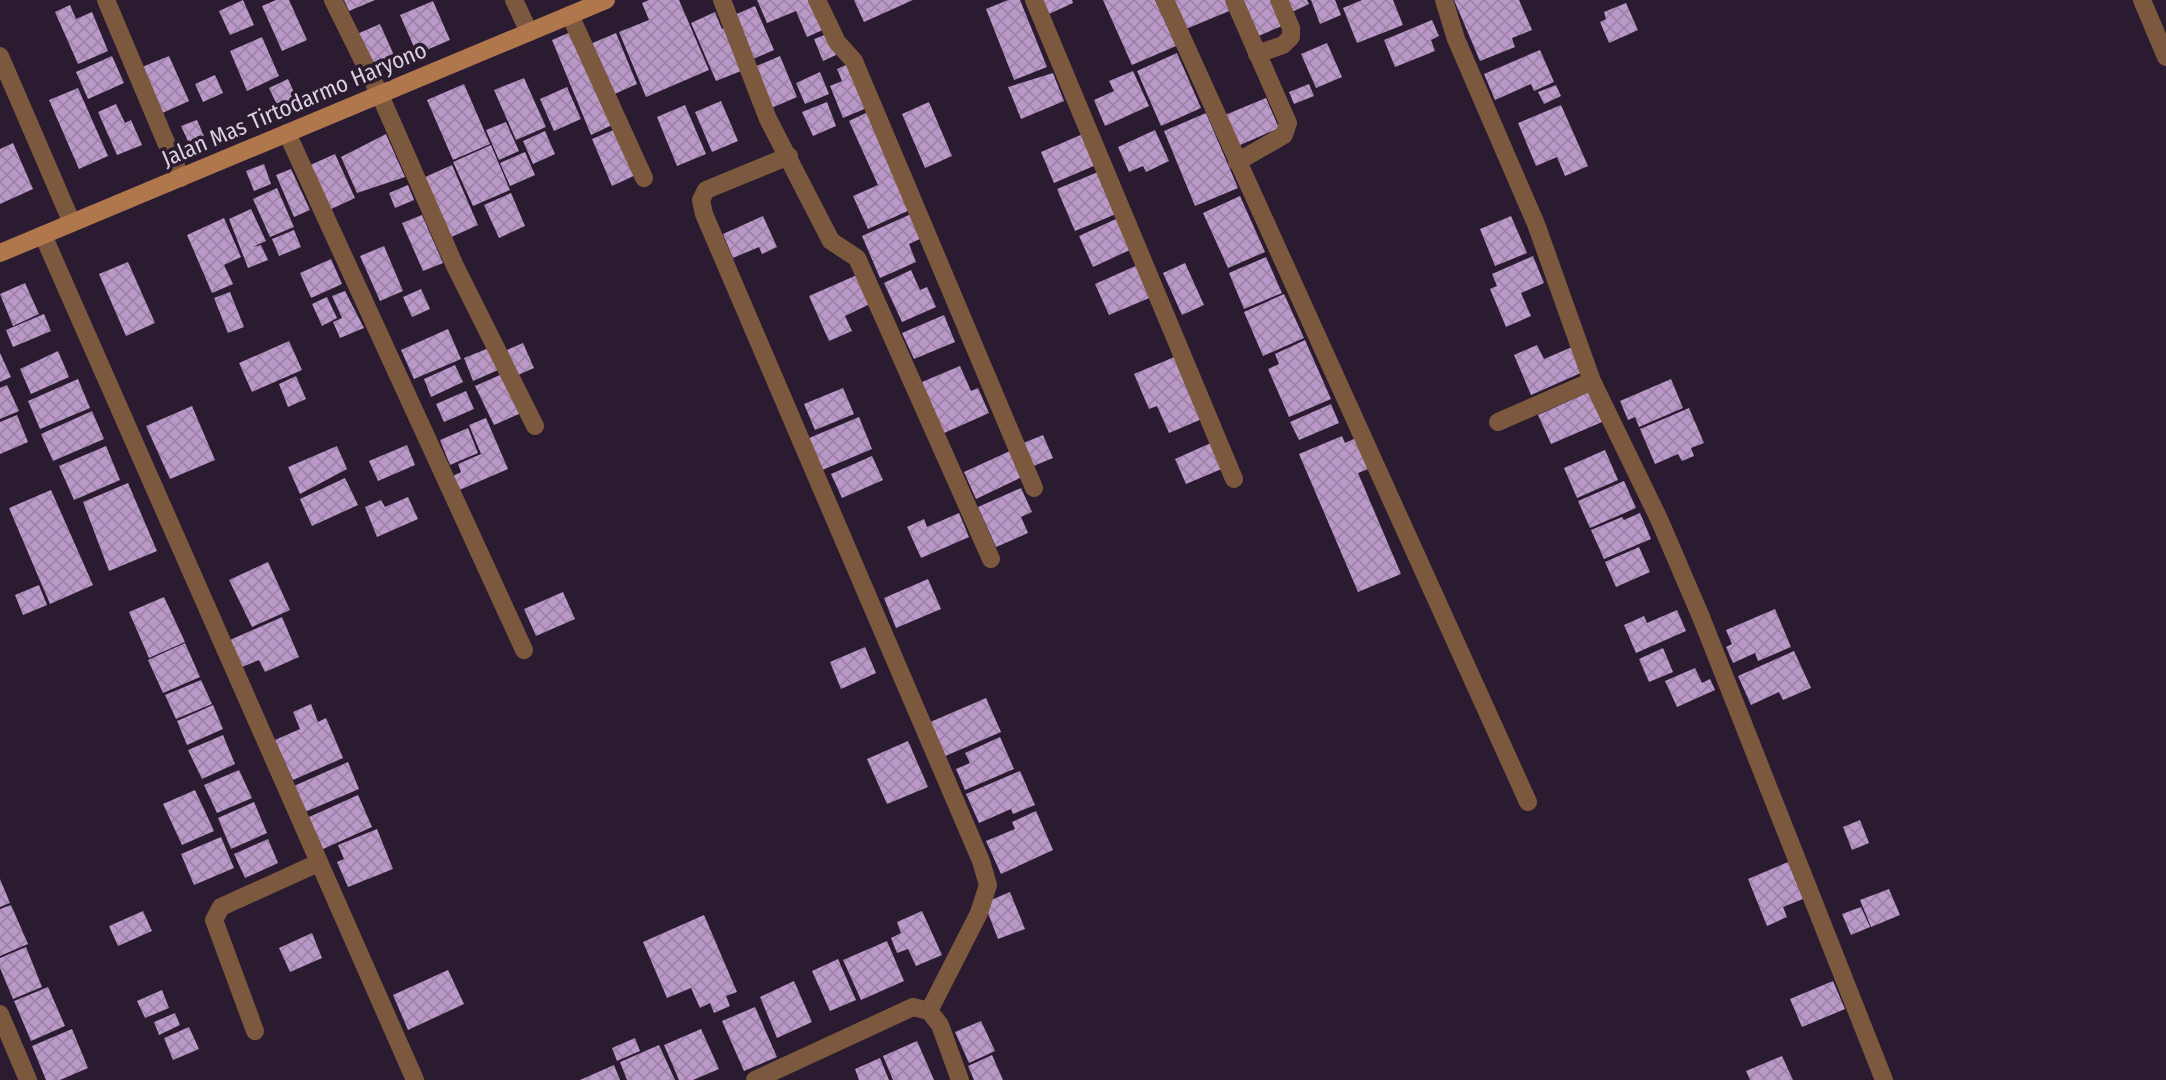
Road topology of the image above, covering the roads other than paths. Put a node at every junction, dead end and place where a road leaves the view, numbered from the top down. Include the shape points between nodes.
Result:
1 (106, 0) edge
2 (333, 0) edge
3 (514, 0) edge
4 (606, 0) edge
5 (722, 0) edge
6 (817, 0) edge
7 (1034, 0) edge
8 (1165, 0) edge
9 (1234, 0) edge
10 (1279, 0) edge
11 (1444, 0) edge
12 (2142, 0) edge
13 (570, 15) junction
14 (529, 32) junction
15 (1257, 54) junction
16 (0, 56) edge
17 (2166, 57) edge
18 (380, 95) junction
19 (287, 133) junction
20 (789, 156) junction
21 (1237, 162) junction
22 (181, 178) junction
23 (644, 178) dead end
24 (72, 223) junction
25 (43, 235) junction
26 (0, 253) edge
27 (1592, 381) junction
28 (1498, 422) dead end
29 (535, 426) dead end
30 (1234, 479) dead end
31 (1034, 488) dead end
32 (991, 559) dead end
33 (524, 650) dead end
34 (1528, 802) dead end
35 (318, 863) junction
36 (929, 1011) junction
37 (0, 1014) edge
38 (255, 1031) dead end
39 (28, 1080) edge
40 (415, 1080) edge
41 (755, 1080) edge
42 (960, 1080) edge
43 (1884, 1080) edge

1 - 22 street
2 - 18 street
3 - 14 street
4 - 13 street, Jalan Mas Tirtodarmo Haryono
5 - 20 street via 768,119
6 - 31 street via 837,42 854,61
7 - 30 street
8 - 21 street
9 - 15 street
10 - 15 street via 1291,37 1283,45
11 - 27 street via 1456,39 1536,225
12 - 17 street
13 - 14 street, Jalan Mas Tirtodarmo Haryono
13 - 23 street
14 - 18 street, Jalan Mas Tirtodarmo Haryono
15 - 21 street via 1288,123 1284,135
16 - 24 street
18 - 19 street, Jalan Mas Tirtodarmo Haryono
18 - 29 street via 455,266
19 - 22 street, Jalan Mas Tirtodarmo Haryono
19 - 33 street
20 - 32 street via 831,241 857,258
20 - 36 street via 706,190 701,200 988,885 979,913
21 - 34 street
22 - 24 street, Jalan Mas Tirtodarmo Haryono
24 - 25 street, Jalan Mas Tirtodarmo Haryono
25 - 26 street, Jalan Mas Tirtodarmo Haryono
25 - 35 street
27 - 28 street
27 - 43 street via 1701,617
35 - 38 street via 221,907 214,920
35 - 40 street
36 - 41 street via 913,1007
36 - 42 street via 940,1025
37 - 39 street

